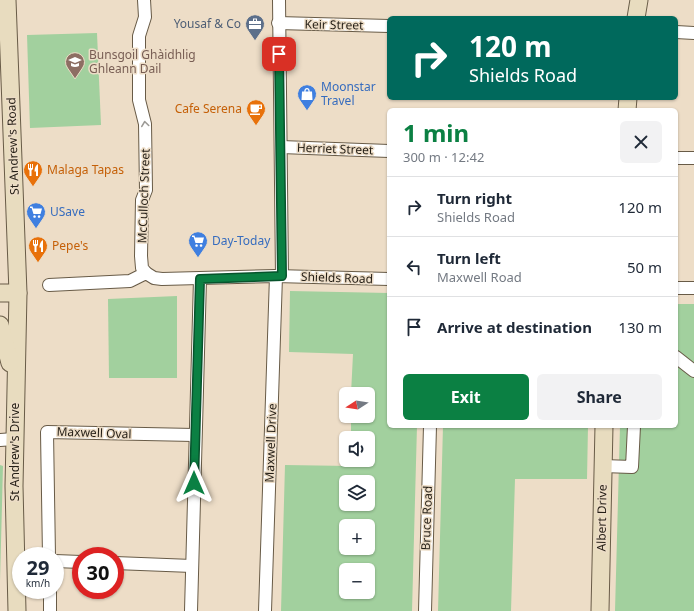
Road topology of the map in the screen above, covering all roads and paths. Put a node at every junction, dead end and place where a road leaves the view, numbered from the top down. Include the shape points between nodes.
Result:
1 (144, 0) edge
2 (279, 0) edge
3 (638, 0) edge
4 (5, 4) edge
5 (636, 16) edge
6 (278, 23) junction
7 (387, 26) edge
8 (678, 32) edge
9 (694, 33) edge
10 (6, 95) edge
11 (281, 147) junction
12 (387, 151) edge
13 (678, 158) edge
14 (694, 158) edge
15 (146, 273) junction
16 (279, 276) junction
17 (200, 279) junction
18 (387, 279) edge
19 (49, 285) dead end
20 (678, 288) edge
21 (694, 288) edge
22 (0, 293) edge
23 (18, 293) junction
24 (0, 325) edge
25 (678, 359) edge
26 (694, 371) edge
27 (15, 392) junction
28 (430, 428) edge
29 (604, 428) edge
30 (634, 428) edge
31 (194, 436) junction
32 (7, 439) edge
33 (603, 466) junction
34 (49, 547) edge
35 (124, 563) edge
36 (192, 566) junction
37 (50, 599) edge
38 (17, 611) edge
39 (50, 611) edge
40 (191, 611) edge
41 (265, 611) edge
42 (425, 611) edge
43 (600, 611) edge

15 -> 1 street, McCulloch Street via 142,268 141,256 142,200 146,190 145,124 139,100 139,36 145,17
2 - 6 street, Maxwell Drive
3 - 5 street
4 - 10 street, St Andrew's Road
6 - 7 street, Keir Street
6 - 11 street, Maxwell Drive
8 - 9 street
10 - 23 street, St Andrew's Road
11 - 12 street, Herriet Street
11 - 16 street, Maxwell Drive
13 - 14 street
15 - 17 street, Shields Road via 162,280
15 - 19 street via 130,281
16 - 17 street, Shields Road
16 - 18 street, Shields Road
16 - 41 street, Maxwell Drive
17 - 31 street
20 - 21 street
22 - 23 street
23 - 27 street, St Andrew's Drive
24 - 27 street
25 - 26 street
27 - 32 street, St Andrew's Drive
28 - 42 street, Bruce Road
29 - 33 street, Albert Drive
30 - 33 street via 632,467
31 - 34 street, Maxwell Oval via 47,432
31 - 36 street
32 - 38 street, St Andrew's Drive
33 - 43 street, Albert Drive
35 - 36 street
36 - 40 street
37 - 39 street

